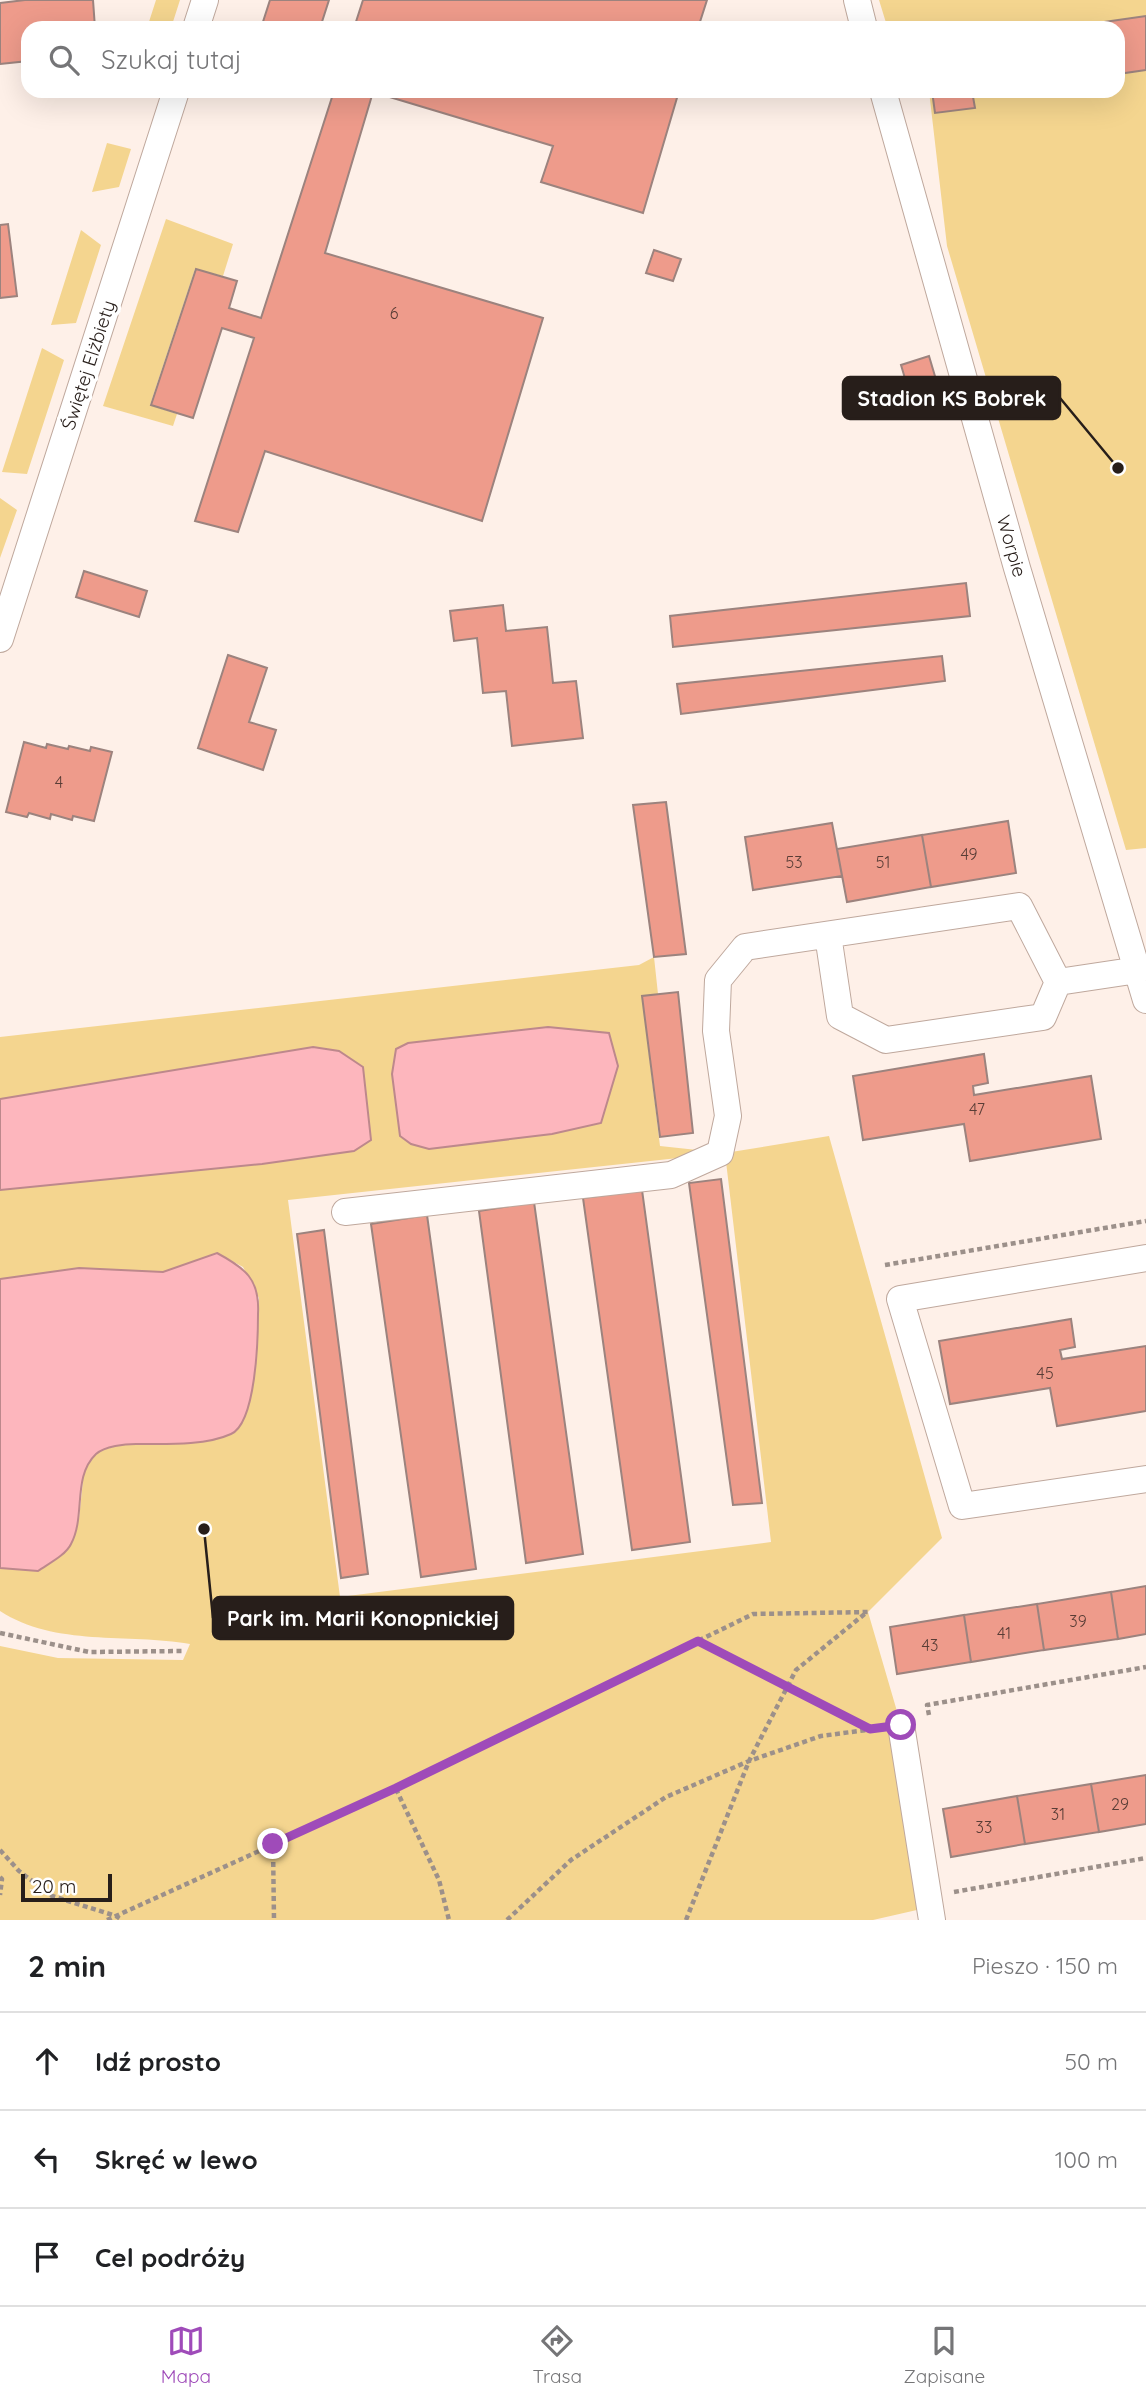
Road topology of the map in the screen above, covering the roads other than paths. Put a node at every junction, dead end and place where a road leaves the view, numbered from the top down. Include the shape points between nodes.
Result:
1 (205, 0) edge
2 (856, 0) edge
3 (198, 21) edge
4 (862, 21) edge
5 (174, 98) edge
6 (885, 98) edge
7 (0, 639) edge
8 (828, 935) junction
9 (1138, 970) junction
10 (1058, 982) junction
11 (1146, 1000) edge
12 (345, 1212) dead end
13 (1146, 1258) edge
14 (1146, 1479) edge
15 (901, 1725) road end
16 (930, 1908) edge

1 - 3 street
2 - 4 street
5 - 7 street, Świętej Elżbiety
6 - 9 street, Worpie via 1021,580
8 - 10 street via 1019,906
8 - 10 street via 840,1016 886,1040 1043,1017
8 - 12 street via 745,947 718,980 716,1031 729,1116 720,1153 671,1175
9 - 10 street
9 - 11 street, Worpie
13 - 14 street via 900,1299 962,1506
15 - 16 street

